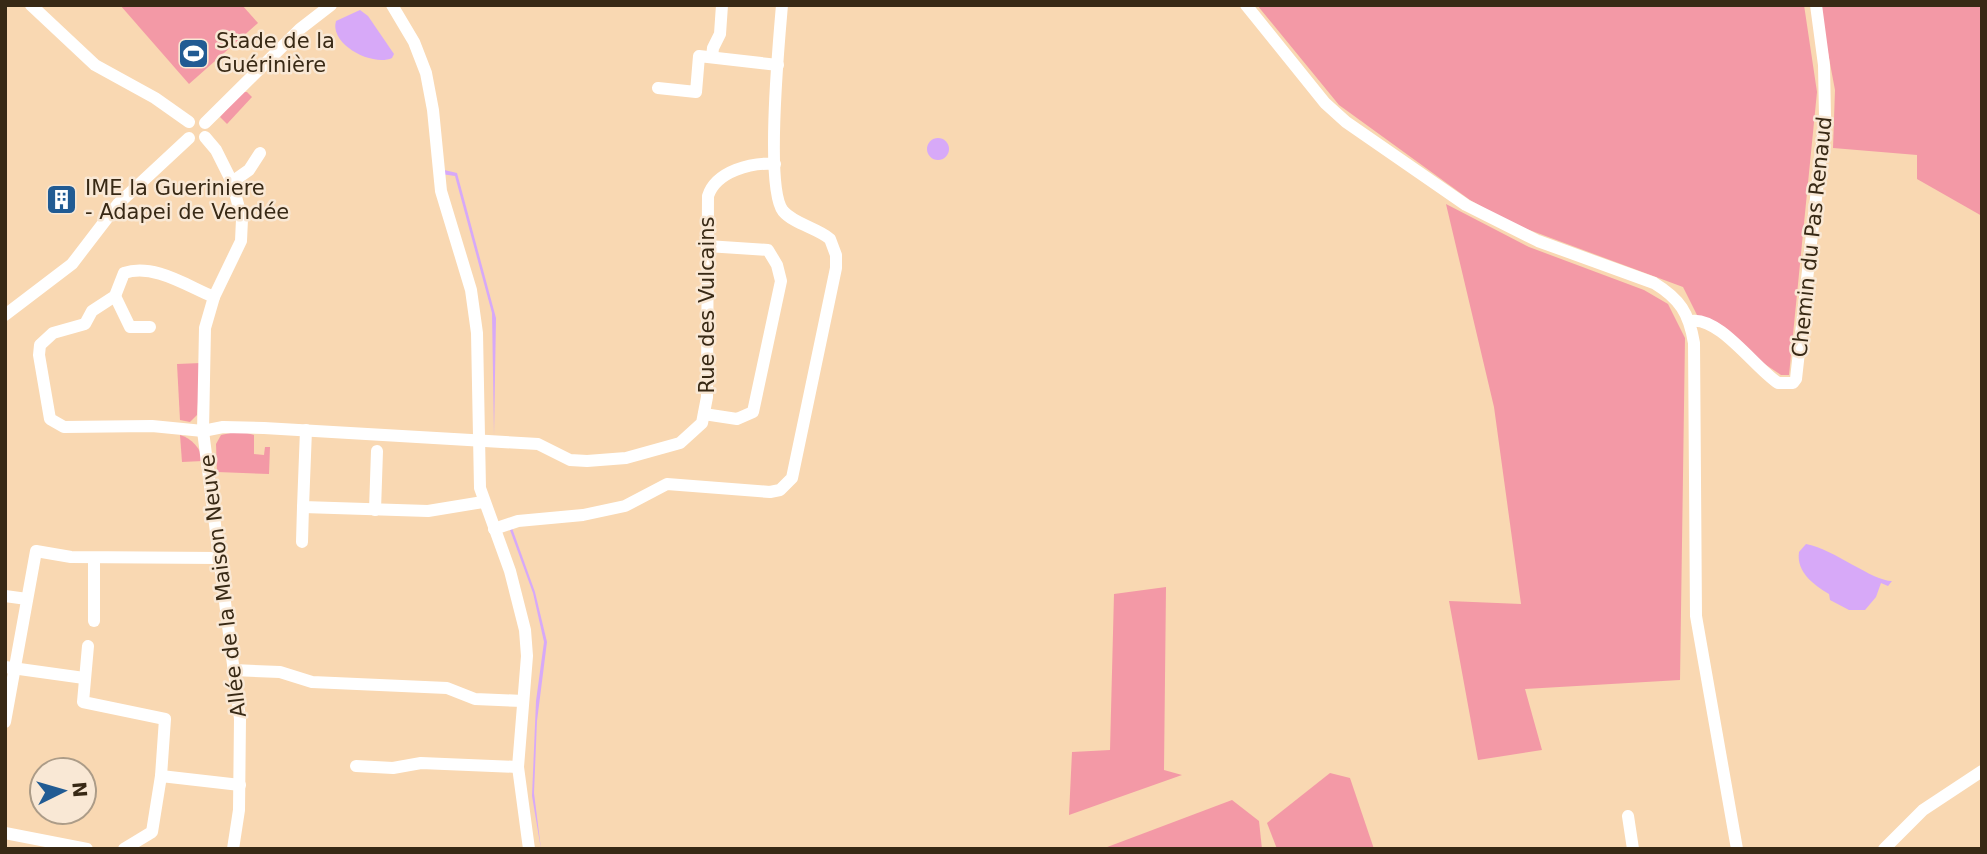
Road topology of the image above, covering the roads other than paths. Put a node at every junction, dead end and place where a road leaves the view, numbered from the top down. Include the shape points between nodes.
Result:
1 (31, 5) edge
2 (331, 5) edge
3 (392, 5) edge
4 (722, 5) edge
5 (782, 5) edge
6 (1246, 5) edge
7 (1816, 5) edge
8 (712, 57) junction
9 (778, 65) junction
10 (658, 88) dead end
11 (189, 122) junction
12 (205, 130) junction
13 (189, 138) junction
14 (260, 153) dead end
15 (775, 164) junction
16 (232, 182) junction
17 (707, 246) junction
18 (115, 296) junction
19 (214, 297) junction
20 (5, 315) edge
21 (1691, 321) junction
22 (150, 327) dead end
23 (704, 415) junction
24 (306, 430) junction
25 (204, 431) junction
26 (478, 443) junction
27 (377, 451) dead end
28 (483, 502) junction
29 (303, 507) junction
30 (375, 510) junction
31 (494, 529) junction
32 (302, 542) dead end
33 (94, 558) junction
34 (219, 558) junction
35 (5, 596) edge
36 (27, 599) junction
37 (94, 621) dead end
38 (88, 646) dead end
39 (10, 668) edge
40 (233, 670) junction
41 (84, 678) junction
42 (523, 701) junction
43 (5, 722) edge
44 (356, 766) dead end
45 (518, 767) junction
46 (1982, 771) edge
47 (161, 776) junction
48 (240, 785) junction
49 (1628, 816) dead end
50 (5, 832) edge
51 (87, 849) edge
52 (124, 849) edge
53 (233, 849) edge
54 (529, 849) edge
55 (1633, 849) edge
56 (1737, 849) edge
57 (1884, 849) edge

1 - 11 street via 95,65
2 - 12 street via 300,29
3 - 26 street via 426,73 440,191 471,290 478,358
4 - 8 street via 720,34
5 - 9 street
6 - 21 street via 1297,72 1346,122 1502,225 1654,283 1682,305
7 - 21 street, Chemin du Pas Renaud via 1825,117 1796,379 1778,383 1720,331
8 - 9 street
8 - 10 street via 699,56 696,92
9 - 15 street
11 - 12 street via 196,118
11 - 13 street
12 - 13 street via 195,141
12 - 16 street
13 - 20 street via 118,204 72,264
14 - 16 street
15 - 17 street, Rue des Vulcains via 751,165 718,179 711,187
15 - 31 street via 782,209 830,239 836,255 792,478 780,490 770,492 667,484 625,506 518,521
16 - 19 street via 242,219 241,241
17 - 23 street, Rue des Vulcains
17 - 23 street via 768,250 780,281 754,412 737,419
18 - 19 street via 124,273 132,271 160,274
18 - 22 street via 130,327
18 - 25 street via 92,311 81,327 57,332 40,345 50,419 58,426 152,425
19 - 25 street via 205,328
21 - 56 street via 1696,616
23 - 26 street, Rue des Vulcains via 697,431 680,443 625,458 575,461 538,444
24 - 25 street, Allée de la Maison Neuve via 223,427
24 - 26 street, Allée de la Maison Neuve
24 - 29 street
25 - 34 street, Allée de la Maison Neuve
26 - 28 street
27 - 30 street
28 - 30 street via 428,511
28 - 31 street
29 - 30 street
29 - 32 street
31 - 42 street via 526,630
33 - 34 street
33 - 36 street via 36,551
33 - 37 street
34 - 40 street, Allée de la Maison Neuve
35 - 36 street
36 - 39 street
38 - 41 street
39 - 41 street
39 - 43 street
40 - 42 street via 280,672 312,682 447,688 475,699
40 - 48 street, Allée de la Maison Neuve via 240,719
41 - 47 street via 81,698 87,706 165,719
42 - 45 street
44 - 45 street
45 - 54 street
46 - 57 street via 1923,810
47 - 48 street
47 - 52 street via 152,832
48 - 53 street, Allée de la Maison Neuve
49 - 55 street
50 - 51 street

